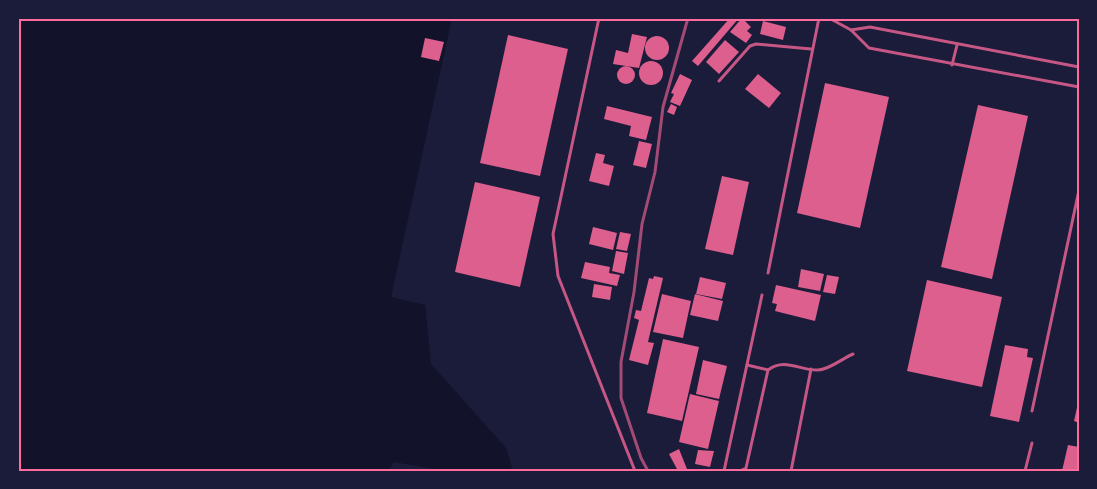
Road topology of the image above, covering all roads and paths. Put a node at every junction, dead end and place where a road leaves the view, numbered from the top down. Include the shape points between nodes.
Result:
1 (599, 18) edge
2 (819, 18) edge
3 (829, 18) edge
4 (851, 30) junction
5 (957, 45) junction
6 (811, 49) junction
7 (952, 65) junction
8 (1079, 67) edge
9 (719, 81) dead end
10 (1079, 87) edge
11 (1079, 190) edge
12 (768, 273) dead end
13 (762, 295) dead end
14 (853, 354) dead end
15 (747, 365) junction
16 (811, 369) junction
17 (768, 370) junction
18 (1032, 411) dead end
19 (1032, 443) dead end
20 (746, 470) edge
21 (635, 471) edge
22 (724, 471) edge
23 (740, 471) edge
24 (791, 471) edge
25 (1025, 471) edge

1 - 21 lane via 553,234 558,276
2 - 6 lane
3 - 4 lane
4 - 5 lane via 870,27
4 - 7 lane via 869,48
5 - 7 lane
5 - 8 lane
6 - 9 lane via 750,46
6 - 12 lane
7 - 10 lane
11 - 18 lane
13 - 15 lane
14 - 16 lane via 820,370
15 - 17 lane
15 - 22 lane
16 - 17 lane via 784,363
16 - 24 lane
17 - 20 lane
19 - 25 lane
20 - 23 lane

